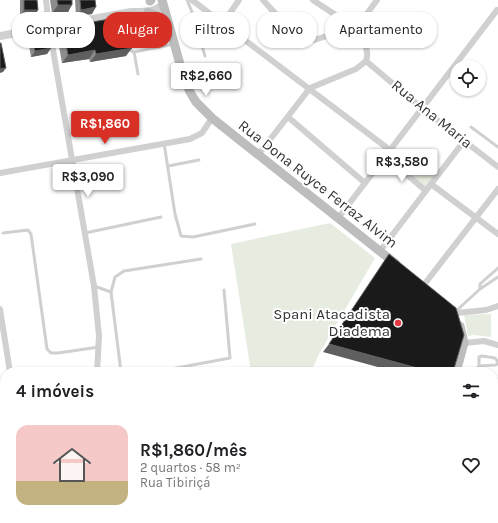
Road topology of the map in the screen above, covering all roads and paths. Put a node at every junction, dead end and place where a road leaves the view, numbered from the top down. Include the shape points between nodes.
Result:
1 (46, 0) edge
2 (187, 0) edge
3 (192, 0) edge
4 (239, 0) edge
5 (263, 0) edge
6 (313, 0) edge
7 (377, 0) edge
8 (157, 1) edge
9 (497, 10) edge
10 (47, 12) edge
11 (134, 12) edge
12 (148, 12) edge
13 (162, 12) edge
14 (209, 12) edge
15 (230, 12) edge
16 (330, 12) edge
17 (368, 12) edge
18 (12, 34) edge
19 (0, 36) edge
20 (172, 37) edge
21 (325, 37) edge
22 (249, 42) edge
23 (174, 44) junction
24 (52, 48) edge
25 (130, 48) edge
26 (367, 48) edge
27 (134, 52) junction
28 (205, 56) dead end
29 (366, 61) junction
30 (138, 74) dead end
31 (310, 88) junction
32 (423, 109) junction
33 (288, 117) junction
34 (212, 118) junction
35 (471, 127) dead end
36 (464, 141) junction
37 (164, 143) junction
38 (498, 147) edge
39 (390, 151) junction
40 (258, 155) junction
41 (71, 160) junction
42 (198, 160) dead end
43 (403, 160) junction
44 (168, 166) junction
45 (498, 167) edge
46 (0, 173) edge
47 (438, 175) junction
48 (365, 182) junction
49 (431, 184) junction
50 (498, 189) edge
51 (426, 191) junction
52 (161, 217) dead end
53 (339, 217) junction
54 (476, 217) junction
55 (255, 224) dead end
56 (3, 233) dead end
57 (85, 233) junction
58 (498, 234) edge
59 (380, 251) junction
60 (201, 259) dead end
61 (498, 268) edge
62 (405, 271) edge
63 (498, 277) edge
64 (94, 286) junction
65 (423, 286) edge
66 (480, 289) junction
67 (224, 290) dead end
68 (111, 292) junction
69 (498, 306) edge
70 (0, 309) edge
71 (453, 310) junction
72 (464, 343) junction
73 (498, 345) edge
74 (99, 347) junction
75 (498, 363) edge
76 (479, 366) joint
77 (9, 367) edge
78 (97, 367) edge
79 (120, 367) edge
80 (182, 367) edge
81 (457, 367) edge

1 - 10 street
2 - 28 lane
3 - 14 street
4 - 15 street
5 - 21 street via 276,14 311,39
6 - 16 street
7 - 17 street
8 - 11 street
8 - 12 street via 158,9
8 - 13 main road, Rua Dona Ruyce Ferraz Alvim
9 - 32 street
18 - 19 street
20 - 23 main road, Rua Dona Ruyce Ferraz Alvim
22 - 31 street
23 - 27 lane
23 - 34 main road, Rua Dona Ruyce Ferraz Alvim via 190,92
24 - 41 street
25 - 27 lane
26 - 29 street
27 - 30 lane
29 - 31 street via 356,69
29 - 32 street, Rua Ana Maria
31 - 33 street
31 - 39 street
32 - 36 street, Rua Ana Maria
32 - 39 street
33 - 40 street
33 - 48 street
34 - 37 street via 197,137
34 - 40 main road, Rua Dona Ruyce Ferraz Alvim
35 - 38 lane
36 - 45 street, Rua Ana Maria
36 - 47 street
37 - 41 street
37 - 44 lane
39 - 43 street
39 - 48 street
40 - 53 main road, Rua Dona Ruyce Ferraz Alvim
41 - 46 street
41 - 57 street
42 - 44 lane
43 - 47 street via 419,160
43 - 51 street via 404,173
44 - 55 lane via 181,236
47 - 49 street
48 - 53 street
49 - 51 street
49 - 54 street
50 - 54 street
51 - 59 street
52 - 57 lane
53 - 59 main road, Rua Dona Ruyce Ferraz Alvim
54 - 58 street
54 - 65 street
56 - 74 lane via 28,230 31,234 47,349 58,354
57 - 64 street
59 - 62 main road, Rua Dona Ruyce Ferraz Alvim
60 - 68 lane via 124,271 115,277
61 - 66 lane via 480,284
63 - 66 lane
64 - 68 lane
64 - 74 street
66 - 71 lane
67 - 80 lane via 230,358
68 - 79 lane
69 - 71 street via 486,310
70 - 77 street
71 - 72 main road
72 - 73 street via 484,341
72 - 81 main road
74 - 78 street
75 - 76 lane
75 - 76 lane via 495,358 482,356 478,357

